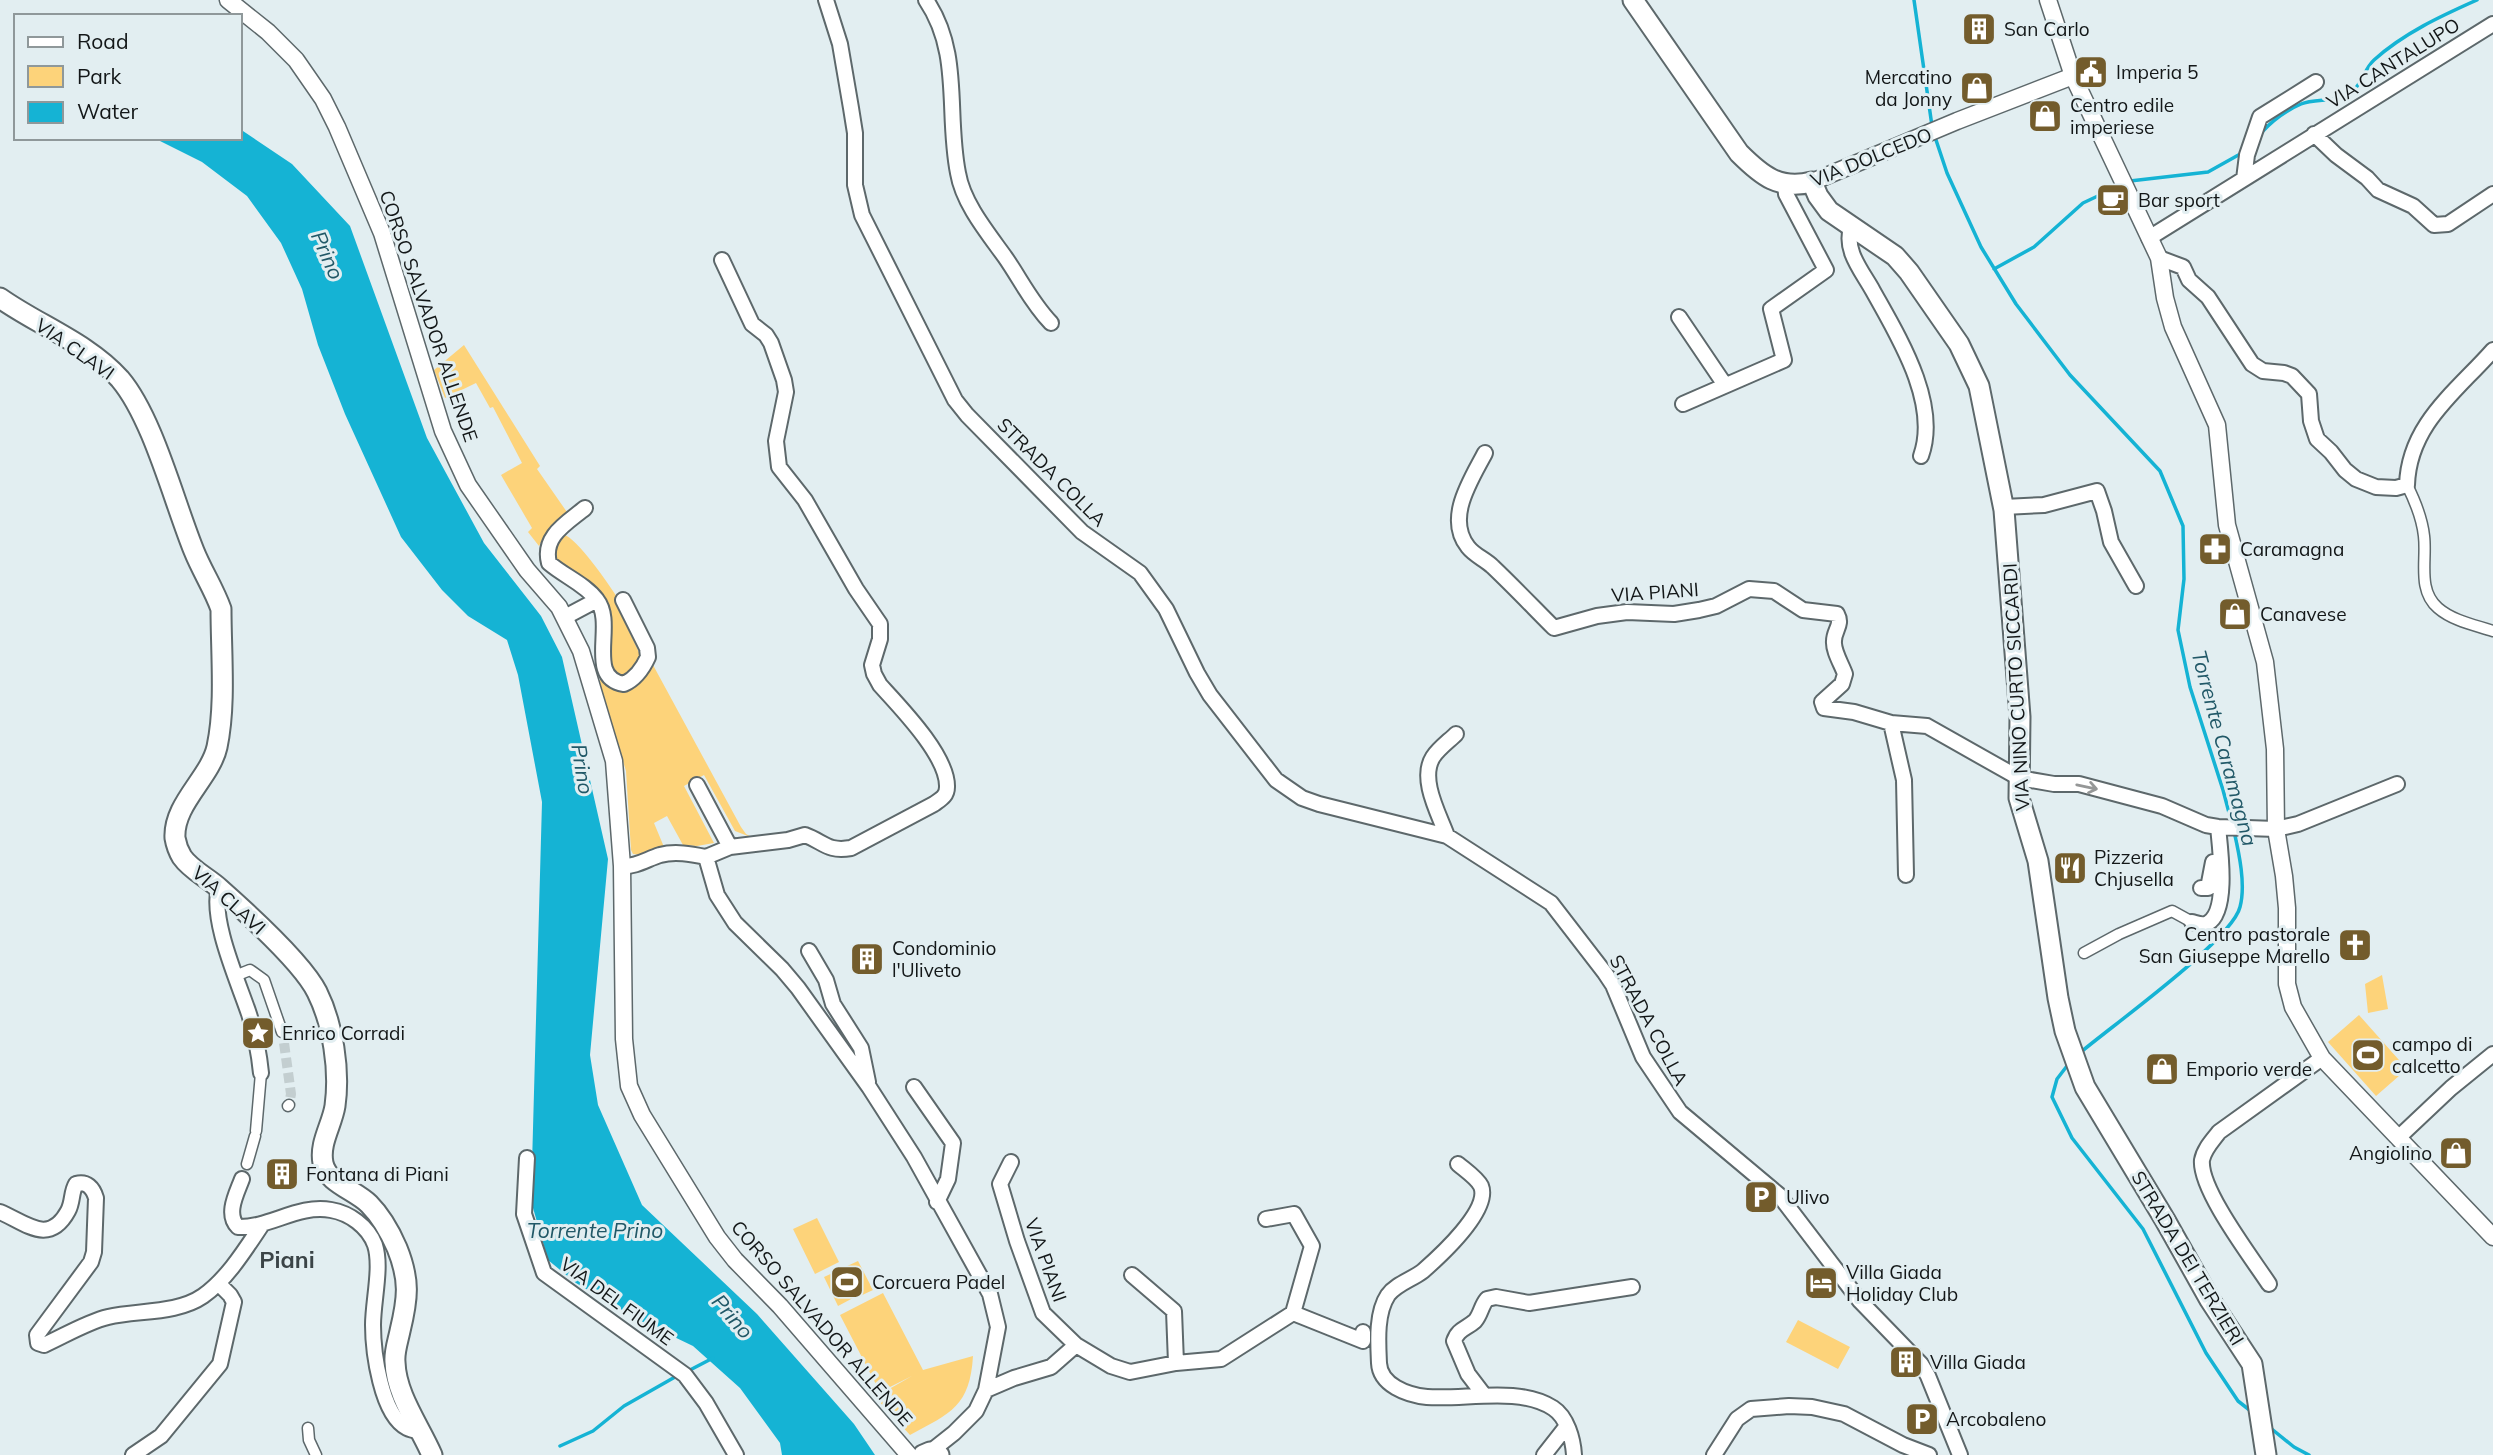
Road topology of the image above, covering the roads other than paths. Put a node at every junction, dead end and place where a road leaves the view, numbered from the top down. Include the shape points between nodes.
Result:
1 (228, 0) edge
2 (826, 0) edge
3 (926, 0) edge
4 (1633, 0) edge
5 (2048, 0) edge
6 (2493, 24) edge
7 (2073, 76) junction
8 (2316, 82) dead end
9 (2314, 134) junction
10 (2244, 179) junction
11 (1812, 182) junction
12 (1785, 184) junction
13 (2493, 194) edge
14 (1851, 228) junction
15 (2150, 238) junction
16 (2159, 258) junction
17 (722, 260) dead end
18 (0, 298) edge
19 (1679, 317) dead end
20 (1051, 323) dead end
21 (2493, 350) edge
22 (1725, 385) junction
23 (1683, 404) dead end
24 (1485, 453) dead end
25 (1921, 456) dead end
26 (2407, 485) junction
27 (2004, 507) junction
28 (585, 508) dead end
29 (2136, 586) dead end
30 (597, 600) junction
31 (623, 600) dead end
32 (565, 617) junction
33 (2493, 631) edge
34 (1891, 723) junction
35 (1457, 734) dead end
36 (2020, 778) junction
37 (2397, 784) dead end
38 (697, 785) dead end
39 (2214, 826) junction
40 (2276, 829) junction
41 (1447, 836) junction
42 (730, 847) junction
43 (706, 857) junction
44 (622, 866) junction
45 (1906, 875) dead end
46 (219, 887) junction
47 (2201, 888) dead end
48 (2192, 922) joint
49 (809, 951) dead end
50 (2084, 953) dead end
51 (235, 976) junction
52 (283, 1038) tunnel mouth
53 (2493, 1054) edge
54 (2322, 1058) junction
55 (2078, 1071) joint
56 (261, 1073) joint
57 (869, 1087) junction
58 (914, 1087) dead end
59 (2398, 1138) junction
60 (527, 1158) dead end
61 (1011, 1162) dead end
62 (1458, 1164) dead end
63 (245, 1171) joint
64 (937, 1202) junction
65 (0, 1212) edge
66 (1266, 1219) dead end
67 (261, 1226) junction
68 (2493, 1237) edge
69 (1132, 1275) dead end
70 (218, 1283) junction
71 (2269, 1284) dead end
72 (1632, 1287) dead end
73 (1293, 1314) junction
74 (1363, 1332) dead end
75 (1076, 1345) junction
76 (1176, 1363) junction
77 (986, 1390) junction
78 (1484, 1395) junction
79 (1566, 1427) junction
80 (308, 1428) dead end
81 (422, 1432) junction
82 (2265, 1446) edge
83 (926, 1454) edge
84 (133, 1455) edge
85 (316, 1455) edge
86 (432, 1455) edge
87 (736, 1455) edge
88 (1544, 1455) edge
89 (1574, 1455) edge
90 (1714, 1455) edge
91 (1929, 1455) edge
92 (1960, 1455) edge

1 - 32 street, CORSO SALVADOR ALLENDE via 296,61 323,99 382,233 443,430 468,485
2 - 41 street, STRADA COLLA via 840,44 851,108 855,186 862,215 944,380 967,415 1082,532 1140,572 1176,628 1210,695 1276,780 1301,798 1319,804
3 - 20 street via 945,35 958,177 995,245
4 - 12 main road, VIA DOLCEDO via 1739,153 1756,170
5 - 7 street
6 - 9 street, VIA CANTALUPO
7 - 11 street, VIA DOLCEDO
7 - 15 street
8 - 10 street, VIA CANTALUPO via 2260,117
9 - 10 street, VIA CANTALUPO
9 - 13 street via 2378,190 2413,206 2434,225 2448,224
10 - 15 street, VIA CANTALUPO
11 - 12 main road, VIA DOLCEDO
11 - 14 main road, VIA NINO CURTO SICCARDI via 1829,211
12 - 22 street, VIA DOLCEDO via 1826,270 1771,309 1784,360
14 - 25 street via 1849,249 1917,380 1927,434
14 - 27 main road, VIA NINO CURTO SICCARDI via 1895,256 1959,344 1984,402
15 - 16 street
16 - 26 street via 2183,267 2252,364 2263,371 2292,376 2309,394 2317,439 2345,470 2376,487
16 - 40 street via 2173,327 2220,437 2227,525 2265,662 2275,749
17 - 42 street via 752,324 771,343 783,380 786,392 776,441 779,467 819,522 880,624 874,674 932,747 947,787 944,797 934,804 851,848 825,847 805,835
18 - 46 main road, VIA CLAVI via 63,336 119,379 148,428 195,554 215,592 221,609 219,735 213,760 179,817 175,840 183,858
19 - 22 street
21 - 26 street via 2452,390 2426,424 2412,454
22 - 23 street, VIA DOLCEDO
24 - 34 street, VIA PIANI via 1460,506 1461,538 1554,628 1628,612 1699,610 1749,589 1774,591 1803,610 1839,618 1834,641 1845,674 1842,684 1822,702 1824,708
26 - 33 street via 2424,536 2425,584 2430,597 2438,608 2458,619
27 - 29 street via 2044,505 2097,491 2111,542
27 - 36 main road, VIA NINO CURTO SICCARDI via 2020,717
28 - 30 street via 549,540 547,554 549,563
30 - 31 street via 604,621 605,674 624,684 649,657
30 - 32 street
32 - 44 street, CORSO SALVADOR ALLENDE via 614,761
34 - 36 street, VIA PIANI via 1927,726
34 - 45 street via 1904,780
35 - 41 street via 1433,756 1428,767
36 -> 39 street, VIA PIANI via 2091,787
36 - 55 main road, VIA NINO CURTO SICCARDI via 2019,798 2038,861 2058,998
37 - 40 street
38 - 42 street
39 - 40 street, VIA PIANI
39 - 47 street via 2213,866 2208,888
39 - 48 street via 2221,853 2221,896 2208,923
40 - 54 street via 2284,876 2287,984 2293,1007
41 - 92 street, STRADA COLLA via 1539,894 1559,912 1613,985 1643,1057 1673,1103 1779,1195 1860,1301 1921,1364
42 - 43 street
43 - 44 street via 662,855
43 - 57 street via 717,895 735,923 798,988
44 - 83 street, CORSO SALVADOR ALLENDE via 624,1039 629,1086 642,1115 729,1252
46 - 51 street via 215,901
46 - 81 main road, VIA CLAVI via 290,957 318,993 335,1060 335,1105 324,1142 324,1166 328,1175 371,1206 396,1247 408,1288 395,1361 401,1392
48 - 50 street via 2172,911
49 - 57 street via 826,980 832,1004 861,1048
51 - 52 street via 250,970 264,980
51 - 56 street via 256,1037
53 - 59 street
54 - 59 street
54 - 71 street via 2219,1132 2202,1159 2211,1193
55 - 82 main road, STRADA DEI TERZIERI via 2252,1364
56 - 63 street via 255,1133
57 - 64 street
58 - 64 street via 953,1143 948,1179
59 - 68 street
60 - 87 street, VIA DEL FIUME via 524,1214 544,1273 685,1375
61 - 75 street, VIA PIANI via 1000,1184 1017,1241 1043,1313
62 - 78 street via 1481,1185 1479,1209 1422,1271 1389,1293 1382,1308 1379,1368 1387,1383 1426,1397
63 - 67 street via 234,1200 233,1222 238,1227
64 - 77 street via 990,1294 998,1327
65 - 70 street via 46,1231 70,1208 76,1184 89,1185 96,1198 91,1262 37,1335 38,1343 44,1345 106,1317 201,1298
66 - 73 street via 1294,1214 1312,1246
67 - 70 street
67 - 81 street via 297,1211 328,1209 343,1213 366,1230 377,1260 373,1326 387,1405 405,1427
69 - 76 street via 1174,1311
70 - 84 street via 234,1302 220,1364 161,1436
72 - 78 street via 1529,1303 1487,1299 1479,1316 1461,1329 1454,1341 1468,1374
73 - 74 street via 1363,1341
73 - 76 street, VIA PIANI via 1221,1359
75 - 76 street, VIA PIANI via 1130,1372
75 - 77 street via 1051,1367
77 - 83 street via 976,1411
78 - 79 street via 1538,1401 1563,1417
79 - 88 street
79 - 89 street
80 - 85 street
81 - 86 main road, VIA CLAVI
90 - 91 street via 1737,1419 1751,1409 1789,1406 1844,1413

